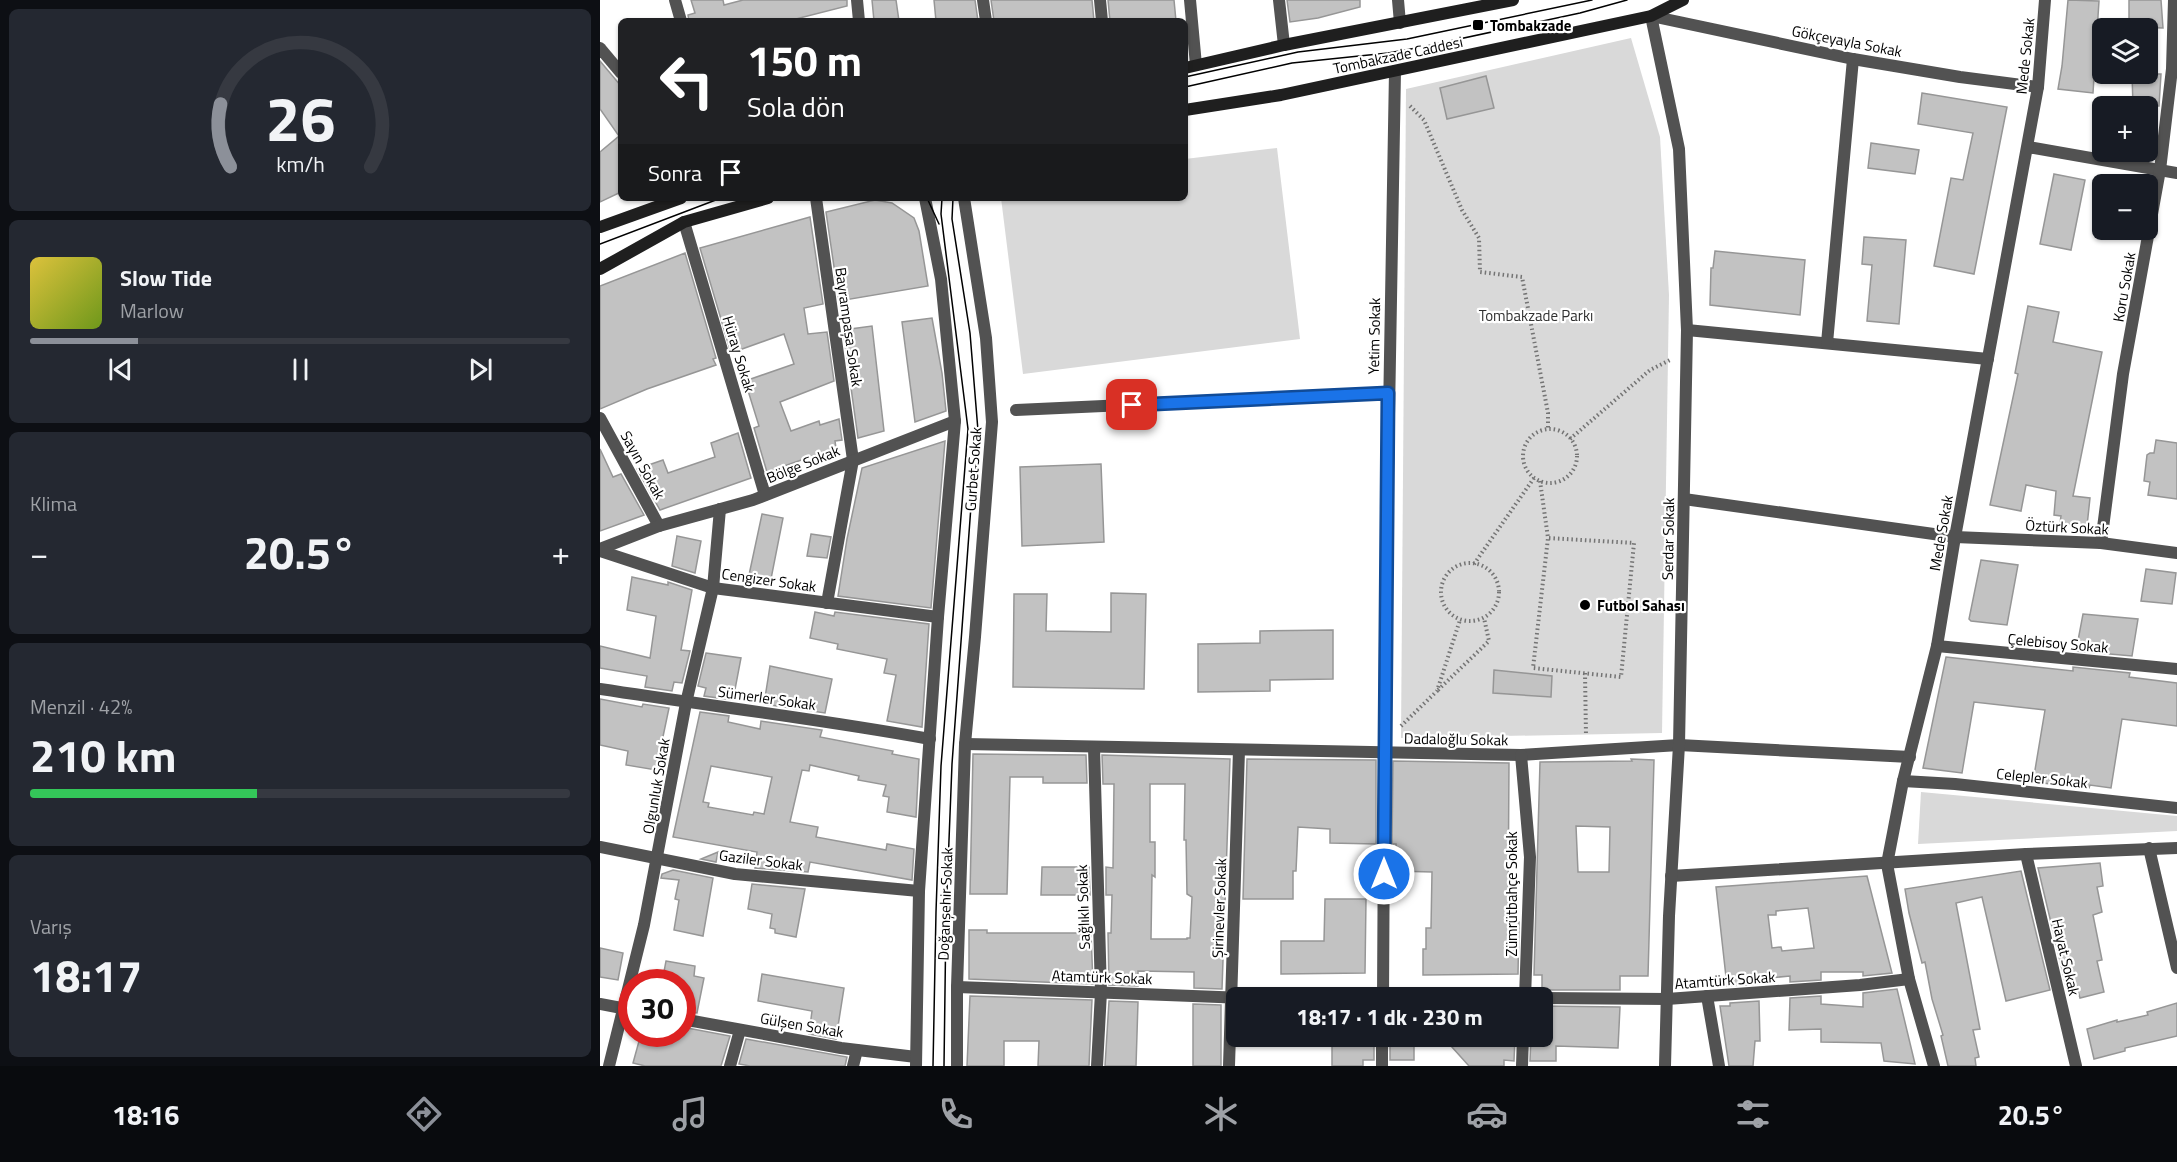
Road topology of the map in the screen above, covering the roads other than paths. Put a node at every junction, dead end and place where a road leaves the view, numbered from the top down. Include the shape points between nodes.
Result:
1 (675, 0) edge
2 (857, 0) edge
3 (983, 0) edge
4 (1100, 0) edge
5 (1190, 0) edge
6 (1279, 0) edge
7 (1398, 0) edge
8 (1509, 0) edge
9 (1683, 0) edge
10 (2046, 0) edge
11 (2174, 0) edge
12 (1651, 16) junction
13 (680, 18) edge
14 (859, 18) edge
15 (986, 18) edge
16 (1102, 18) edge
17 (1400, 23) junction
18 (1284, 45) junction
19 (600, 48) edge
20 (1853, 59) junction
21 (1191, 66) edge
22 (618, 69) edge
23 (1395, 71) junction
24 (2038, 87) junction
25 (1188, 110) edge
26 (2028, 147) junction
27 (2160, 170) junction
28 (2177, 172) edge
29 (673, 201) edge
30 (758, 201) edge
31 (816, 201) edge
32 (926, 201) edge
33 (964, 201) edge
34 (684, 222) junction
35 (600, 227) edge
36 (600, 269) edge
37 (1687, 330) junction
38 (1827, 343) junction
39 (1988, 359) junction
40 (1388, 393) junction
41 (1016, 410) dead end
42 (600, 418) edge
43 (955, 421) junction
44 (853, 460) junction
45 (765, 495) junction
46 (1684, 499) junction
47 (720, 509) junction
48 (659, 526) junction
49 (1955, 537) junction
50 (2101, 543) junction
51 (600, 550) edge
52 (2177, 553) edge
53 (713, 588) junction
54 (827, 603) junction
55 (938, 617) junction
56 (1937, 646) junction
57 (2177, 669) edge
58 (600, 688) edge
59 (686, 703) junction
60 (930, 739) junction
61 (965, 744) junction
62 (1679, 745) junction
63 (1094, 747) junction
64 (1384, 747) junction
65 (1239, 750) junction
66 (1521, 755) junction
67 (1910, 757) junction
68 (1903, 781) junction
69 (2177, 808) edge
70 (600, 847) edge
71 (2149, 848) junction
72 (2177, 848) edge
73 (2026, 854) junction
74 (657, 859) junction
75 (1887, 864) junction
76 (1671, 876) junction
77 (920, 891) junction
78 (2177, 968) edge
79 (635, 969) edge
80 (1909, 979) junction
81 (957, 987) junction
82 (1231, 987) edge
83 (1383, 987) edge
84 (1525, 987) edge
85 (1101, 992) junction
86 (1707, 996) junction
87 (1226, 997) edge
88 (1553, 998) edge
89 (1667, 999) junction
90 (600, 1004) edge
91 (618, 1007) edge
92 (696, 1022) edge
93 (740, 1030) junction
94 (618, 1038) edge
95 (1230, 1047) edge
96 (1382, 1047) edge
97 (1523, 1047) edge
98 (857, 1050) junction
99 (916, 1062) edge
100 (609, 1066) edge
101 (730, 1066) edge
102 (853, 1066) edge
103 (957, 1066) edge
104 (1097, 1066) edge
105 (1229, 1066) edge
106 (1382, 1066) edge
107 (1522, 1066) edge
108 (1665, 1066) edge
109 (1719, 1066) edge
110 (1934, 1066) edge
111 (2076, 1066) edge

1 - 13 street
2 - 14 street
3 - 15 street
4 - 16 street
5 - 21 street
6 - 18 street
7 - 17 street
8 - 17 main road, Tombakzade Caddesi
9 - 12 main road, Tombakzade Caddesi
10 - 24 street, Mede Sokak
11 - 27 street, Koru Sokak via 2172,69
12 - 20 street, Gökçeyayla Sokak
12 - 23 main road, Tombakzade Caddesi
12 - 37 street, Serdar Sokak via 1679,149
17 - 18 main road, Tombakzade Caddesi
18 - 21 main road, Tombakzade Caddesi
19 - 22 street
20 - 24 street, Gökçeyayla Sokak
20 - 38 street
23 - 25 main road, Tombakzade Caddesi
23 - 40 street, Yetim Sokak
24 - 26 street, Mede Sokak
26 - 27 street
26 - 39 street, Mede Sokak
27 - 28 street
27 - 50 street, Koru Sokak via 2123,374
29 - 35 main road
30 - 34 main road
31 - 44 street, Bayrampaşa Sokak
32 - 43 street via 941,279
33 - 61 street, Gurbet Sokak via 986,338 992,422
34 - 36 main road
34 - 45 street, Hüray Sokak
37 - 38 street
37 - 46 street, Serdar Sokak
38 - 39 street
39 - 49 street, Mede Sokak
40 - 41 street
40 - 64 street, Yetim Sokak
42 - 48 street, Sayın Sokak
43 - 44 street, Bölge Sokak
43 - 55 street
44 - 45 street, Bölge Sokak
44 - 54 street, Bayrampaşa Sokak
45 - 47 street, Bölge Sokak
46 - 49 street, Öztürk Sokak
46 - 62 street, Serdar Sokak
47 - 48 street, Bölge Sokak
47 - 53 street, Olgunluk Sokak
48 - 51 street, Bölge Sokak
49 - 50 street, Öztürk Sokak
49 - 56 street, Mede Sokak
50 - 52 street, Öztürk Sokak
51 - 53 street, Cengizer Sokak
53 - 54 street, Cengizer Sokak
53 - 59 street, Olgunluk Sokak
54 - 55 street, Cengizer Sokak
55 - 60 street
56 - 57 street, Çelebisoy Sokak
56 - 67 street, Mede Sokak
58 - 59 street, Sümerler Sokak
59 - 60 street, Sümerler Sokak
59 - 74 street, Olgunluk Sokak
60 - 77 street
61 - 63 street, Dadaloğlu Sokak
61 - 81 street, Doğanşehir Sokak
62 - 66 street, Dadaloğlu Sokak
62 - 67 street, Dadaloğlu Sokak
62 - 76 street, Serdar Sokak
63 - 65 street, Dadaloğlu Sokak
63 - 85 street, Sağlıklı Sokak
64 - 65 street, Dadaloğlu Sokak
64 - 66 street, Dadaloğlu Sokak
64 - 83 street, Yetim Sokak
65 - 82 street, Şirinevler Sokak
66 - 84 street, Zümrütbahçe Sokak via 1530,857
67 - 68 street, Mede Sokak
68 - 69 street, Celepler Sokak
68 - 75 street, Mede Sokak
70 - 74 street, Gaziler Sokak
71 - 72 street
71 - 73 street
71 - 78 street
73 - 75 street
73 - 111 street, Hayat Sokak
74 - 77 street, Gaziler Sokak via 735,874
74 - 79 street, Olgunluk Sokak
75 - 76 street
75 - 80 street, Mede Sokak
76 - 89 street, Serdar Sokak
77 - 99 street
80 - 86 street, Atamtürk Sokak
80 - 110 street, Mede Sokak
81 - 85 street, Atamtürk Sokak
81 - 103 street, Doğanşehir Sokak
85 - 87 street, Atamtürk Sokak
85 - 104 street, Sağlıklı Sokak
86 - 89 street, Atamtürk Sokak
86 - 109 street
88 - 89 street, Atamtürk Sokak
89 - 108 street, Serdar Sokak
90 - 91 street
92 - 93 street, Gülşen Sokak
93 - 98 street, Gülşen Sokak
93 - 101 street
94 - 100 street, Olgunluk Sokak
95 - 105 street, Şirinevler Sokak
96 - 106 street
97 - 107 street
98 - 99 street, Gülşen Sokak
98 - 102 street

